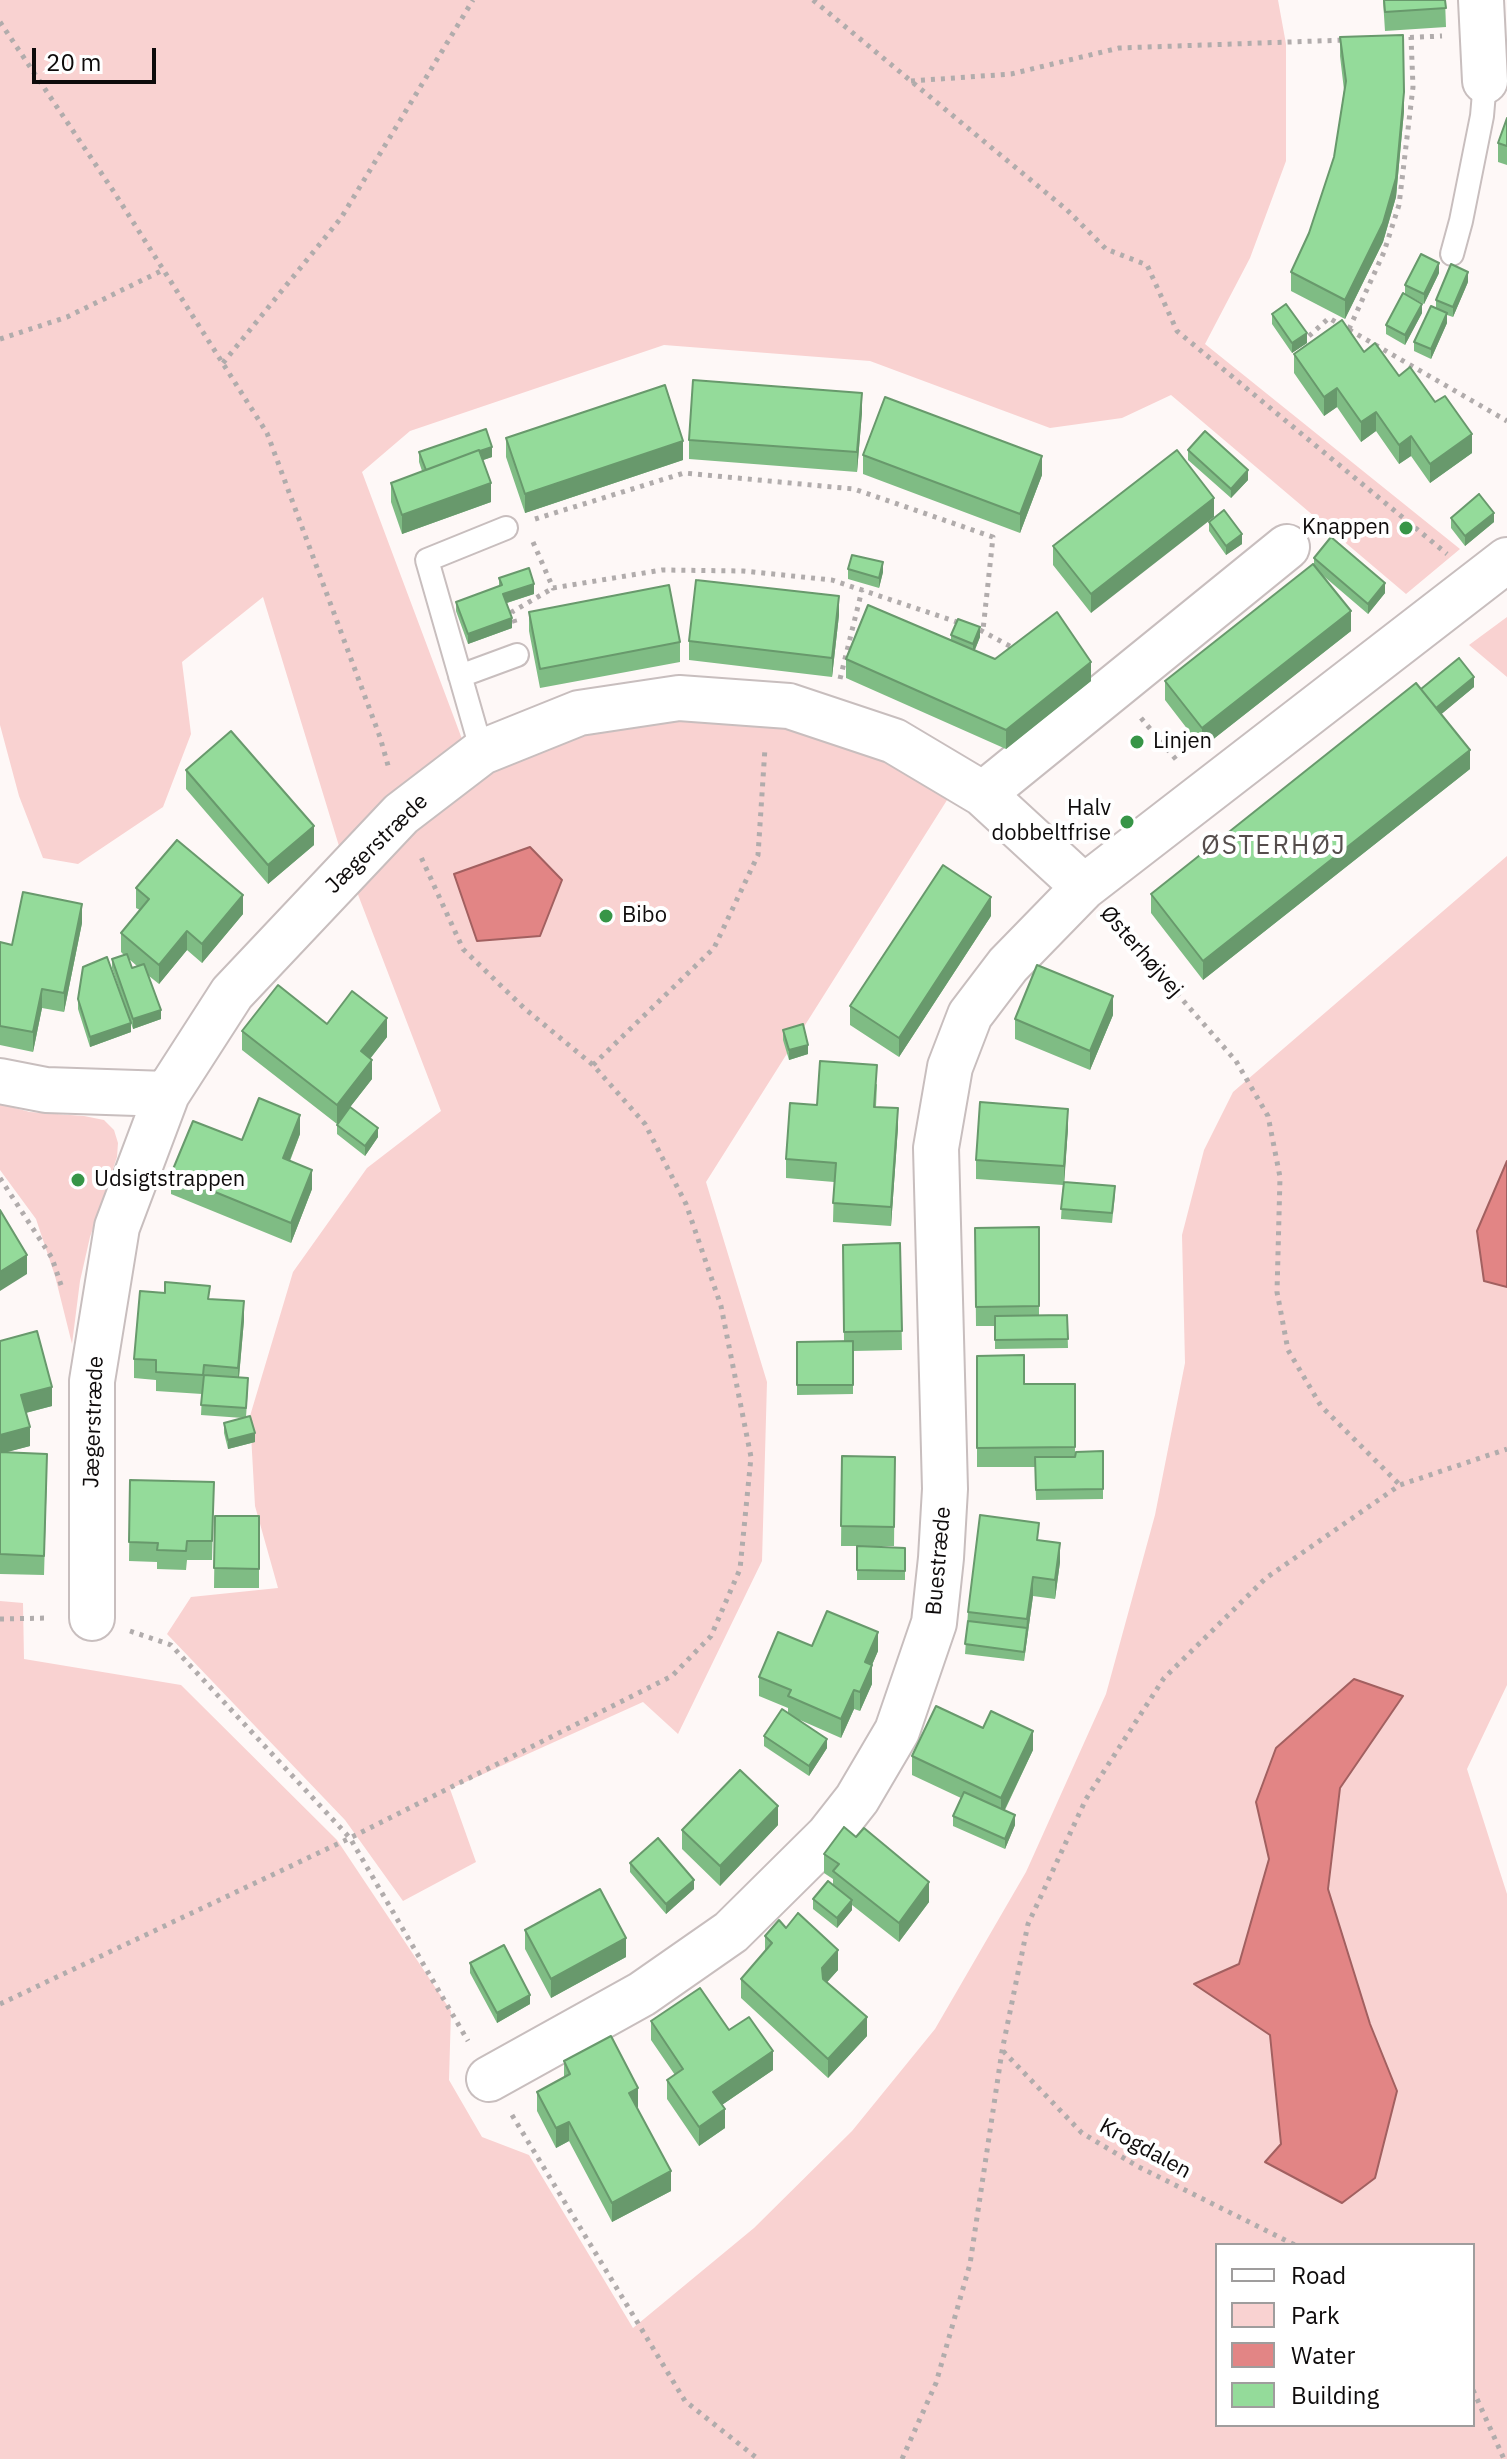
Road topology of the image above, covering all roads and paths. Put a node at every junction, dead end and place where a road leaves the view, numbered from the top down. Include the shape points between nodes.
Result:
1 (473, 0) edge
2 (813, 0) edge
3 (1482, 17) edge
4 (0, 22) edge
5 (1411, 37) junction
6 (1396, 38) edge
7 (1352, 39) edge
8 (910, 81) junction
9 (1485, 81) joint
10 (1452, 254) dead end
11 (163, 270) junction
12 (1349, 329) junction
13 (1309, 336) edge
14 (0, 339) edge
15 (223, 363) junction
16 (1507, 421) edge
17 (515, 525) junction
18 (1287, 547) dead end
19 (1494, 571) edge
20 (862, 590) junction
21 (983, 630) junction
22 (1018, 650) edge
23 (517, 655) dead end
24 (460, 676) junction
25 (1115, 686) junction
26 (767, 704) junction
27 (830, 720) junction
28 (482, 752) junction
29 (983, 794) junction
30 (1205, 794) junction
31 (401, 814) junction
32 (1084, 887) junction
33 (593, 1065) junction
34 (0, 1081) edge
35 (167, 1094) junction
36 (0, 1178) edge
37 (65, 1299) dead end
38 (1507, 1449) edge
39 (1400, 1485) junction
40 (92, 1618) junction
41 (0, 1619) edge
42 (350, 1838) junction
43 (0, 2004) edge
44 (1002, 2051) junction
45 (489, 2079) junction
46 (1291, 2243) edge
47 (1475, 2394) edge
48 (758, 2459) edge
49 (902, 2459) edge
50 (1504, 2459) edge

1 - 15 path via 341,218
2 - 8 path
3 - 5 path
3 - 9 street
4 - 11 path
5 - 6 path
5 - 12 path via 1413,87 1399,205
7 - 8 path via 1119,48 1011,74
8 - 19 path via 1067,210 1106,249 1147,265 1177,331
9 - 10 lane
11 - 14 path via 67,317
11 - 15 path
12 - 13 path via 1329,318
12 - 16 path
15 - 31 path via 267,433 380,737
17 - 20 path via 553,588 662,570 743,571 832,580
17 - 21 path via 684,473 854,489 993,537
17 - 24 lane via 427,560
18 - 25 street
19 - 30 street, Østerhøjvej
20 - 21 path
20 - 27 path
21 - 22 path
23 - 24 lane
24 - 28 lane
25 - 29 street
25 - 30 path
26 - 27 street, Jægerstræde
26 - 28 street, Jægerstræde via 679,698 579,713
26 - 33 path via 758,855 714,948
27 - 29 street, Jægerstræde via 894,741
28 - 31 street, Jægerstræde
29 - 32 street, Jægerstræde
30 - 32 street, Østerhøjvej
31 - 33 path via 463,949
31 - 35 street, Jægerstræde via 232,993
32 - 39 path, Østerhøjvej via 1236,1061 1268,1116 1280,1177 1277,1292 1288,1350 1321,1406
32 - 45 street, Buestræde via 1008,965 970,1015 950,1067 936,1148 945,1489 941,1558 934,1623 897,1731 828,1836 731,1932 642,1994
33 - 42 path via 645,1124 686,1204 721,1306 751,1457 740,1569 711,1636 672,1676
34 - 35 street via 46,1090
35 - 40 street, Jægerstræde via 117,1227 92,1381
36 - 37 path via 52,1258
38 - 39 path
39 - 44 path via 1266,1578 1164,1678 1086,1799 1028,1924
40 - 41 path
40 - 42 path via 171,1645
42 - 43 path
42 - 45 path
44 - 46 path, Krogdalen via 1082,2133
44 - 49 path via 970,2264 936,2383
45 - 48 path via 685,2401
47 - 50 path

